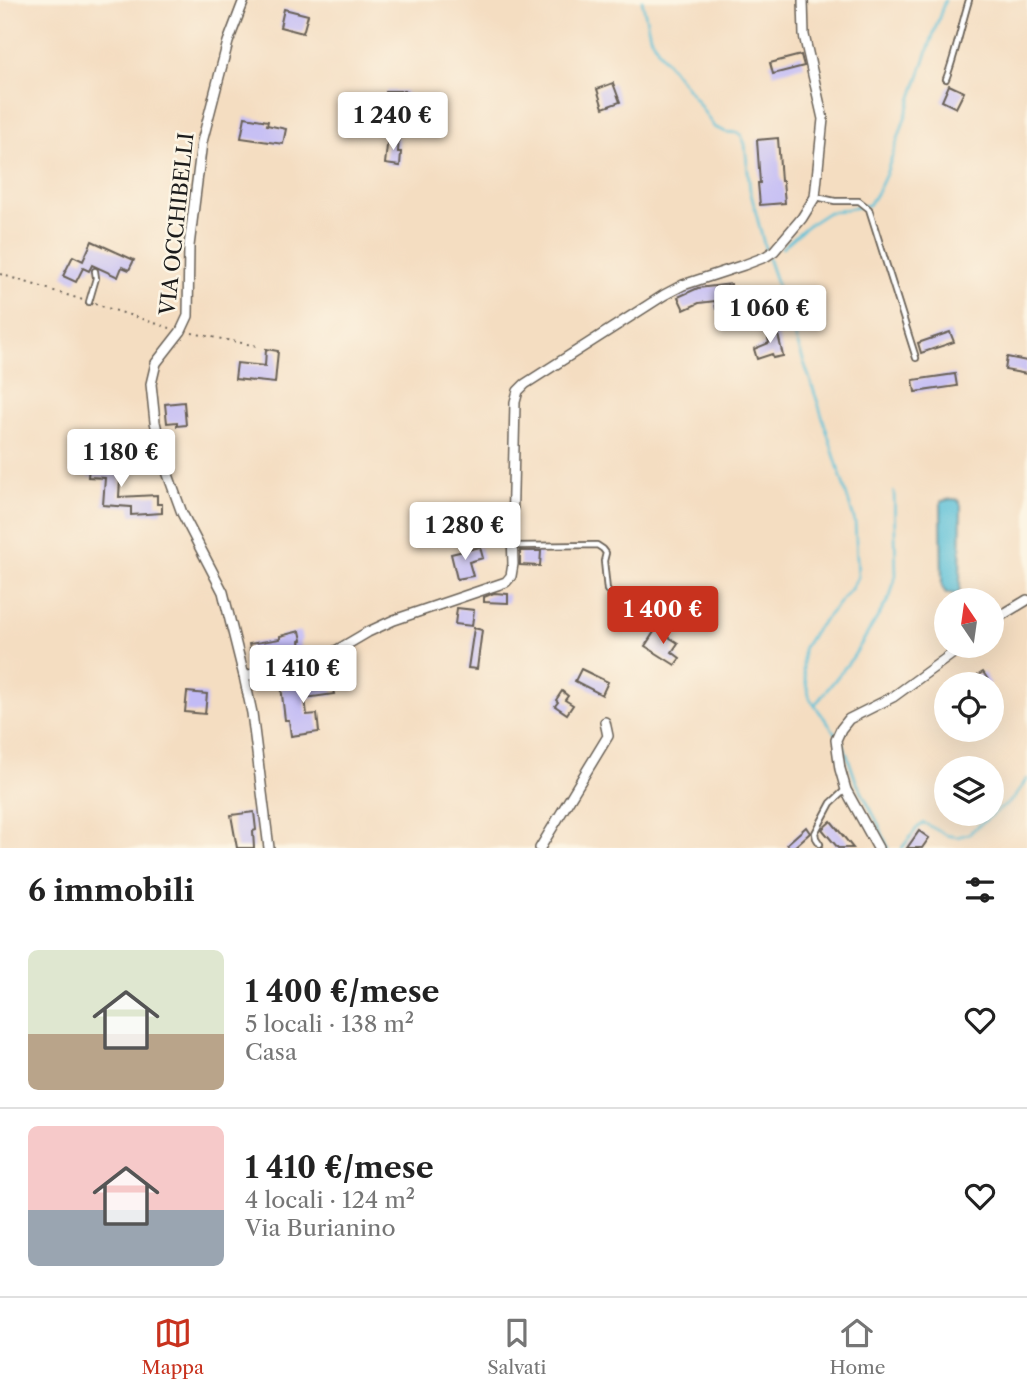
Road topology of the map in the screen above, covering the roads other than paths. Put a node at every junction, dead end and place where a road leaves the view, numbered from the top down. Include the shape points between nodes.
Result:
1 (244, 0) edge
2 (803, 0) edge
3 (969, 0) edge
4 (946, 79) dead end
5 (815, 197) junction
6 (95, 271) dead end
7 (89, 302) road end
8 (916, 358) dead end
9 (513, 546) junction
10 (621, 598) dead end
11 (1027, 600) edge
12 (1004, 614) edge
13 (947, 658) edge
14 (244, 676) junction
15 (605, 722) dead end
16 (845, 790) junction
17 (820, 844) dead end
18 (270, 848) edge
19 (540, 848) edge
20 (878, 848) edge

1 - 14 street, VIA OCCHIBELLI via 202,142 189,246 188,316 156,363 151,384 166,469 182,513 223,592
2 - 5 street via 804,35 823,119
3 - 4 lane
5 - 8 lane via 859,201 869,209
5 - 9 street via 765,257 664,295 518,391
6 - 7 lane
9 - 10 lane via 597,545 606,553 607,590
9 - 14 street via 511,576 506,582 394,620 322,659
11 - 12 street
13 - 16 street via 893,697 849,719 841,729 836,740
14 - 18 street, VIA OCCHIBELLI
15 - 19 street via 608,736
16 - 17 lane via 831,803 816,833
16 - 20 street

